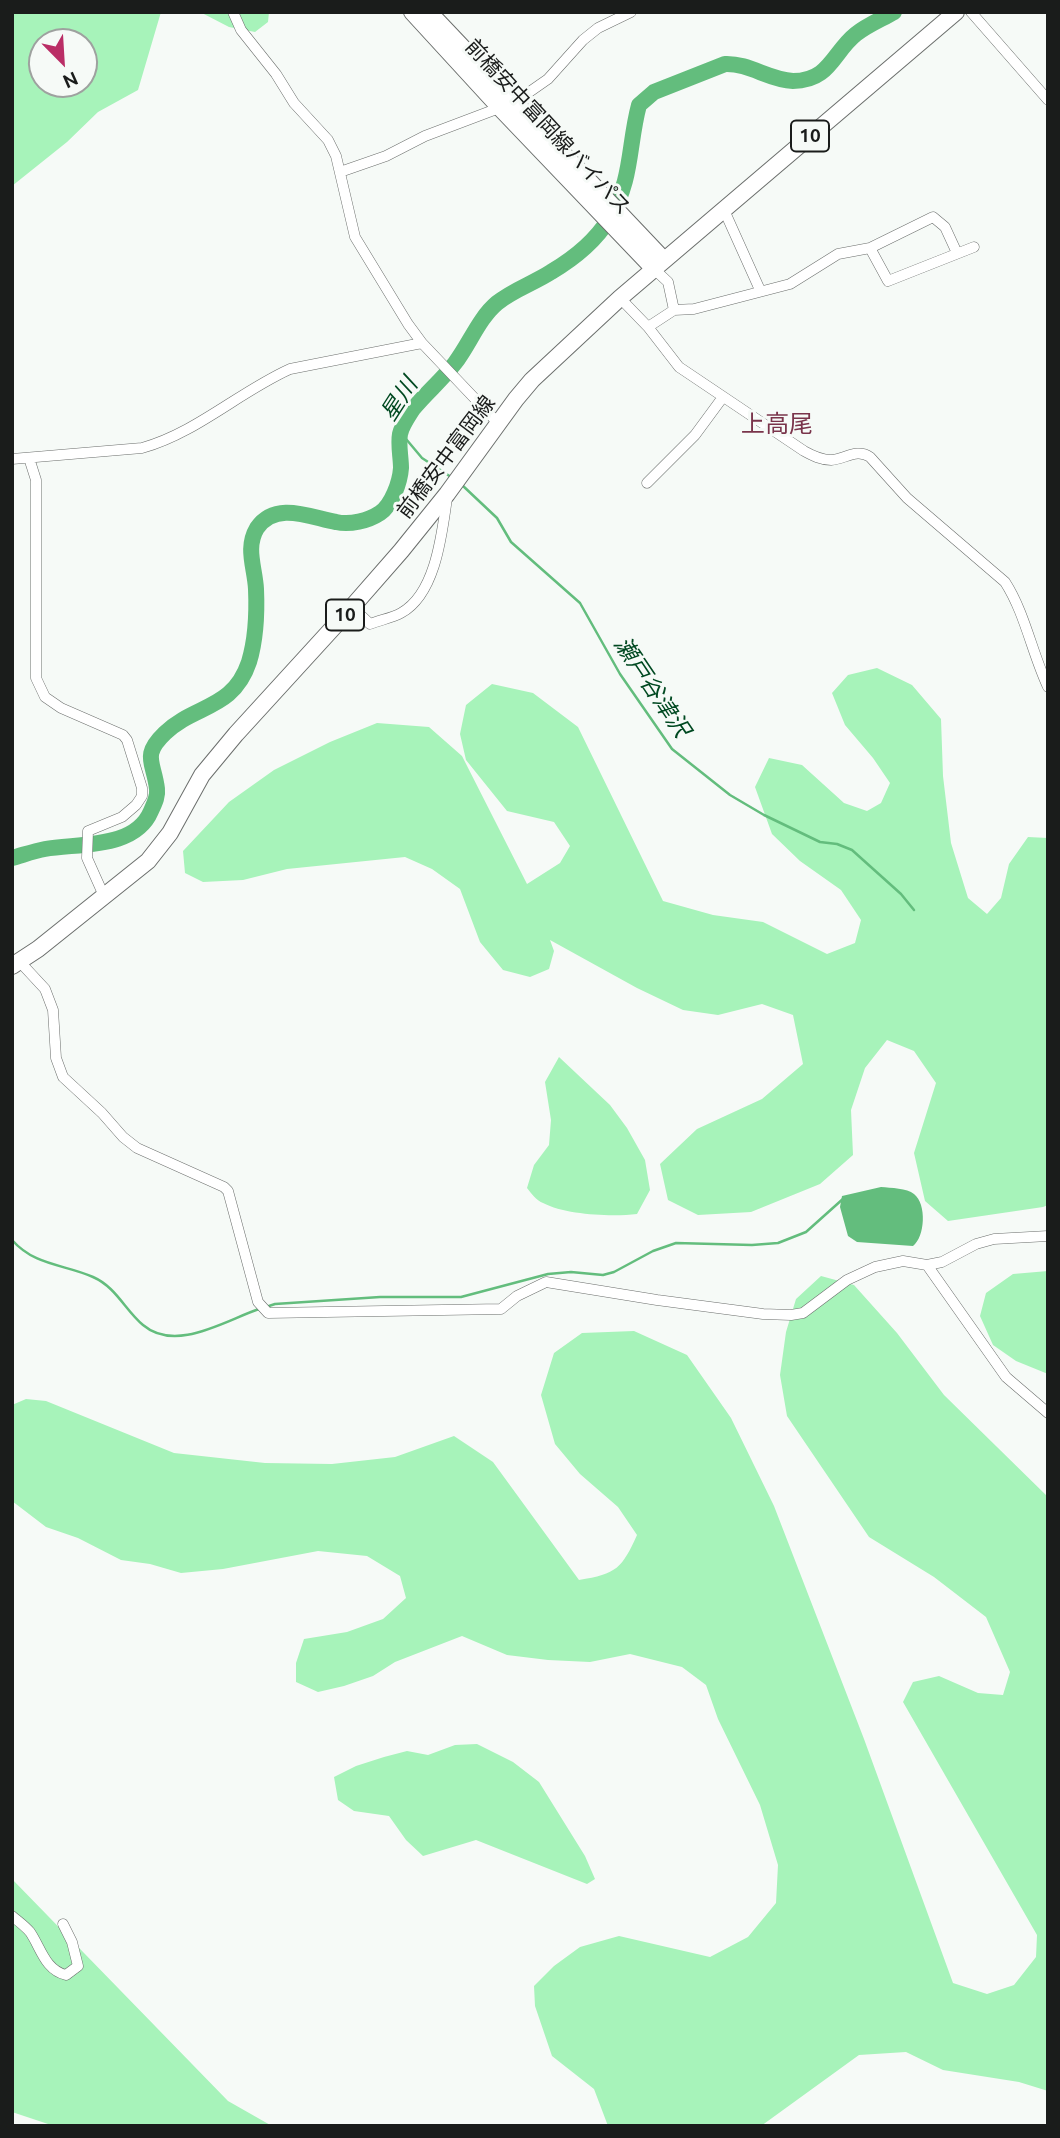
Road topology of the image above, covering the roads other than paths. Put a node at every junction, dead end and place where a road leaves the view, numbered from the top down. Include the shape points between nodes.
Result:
1 (233, 12) edge
2 (412, 12) edge
3 (429, 12) edge
4 (631, 12) edge
5 (956, 12) edge
6 (971, 12) edge
7 (1048, 100) edge
8 (508, 106) junction
9 (340, 172) junction
10 (724, 209) junction
11 (870, 247) junction
12 (974, 247) dead end
13 (957, 253) junction
14 (659, 264) junction
15 (760, 290) junction
16 (620, 298) junction
17 (674, 310) junction
18 (648, 327) junction
19 (422, 343) junction
20 (723, 397) junction
21 (498, 422) junction
22 (29, 458) junction
23 (12, 459) edge
24 (647, 483) dead end
25 (447, 494) junction
26 (352, 607) junction
27 (1048, 687) edge
28 (104, 896) junction
29 (16, 964) edge
30 (1048, 1236) edge
31 (927, 1265) junction
32 (1048, 1413) edge
33 (12, 1916) edge
34 (63, 1924) dead end

1 - 9 street via 294,103 328,140
2 - 8 main road, 前橋安中富岡線バイパス
3 - 8 main road, 前橋安中富岡線バイパス
4 - 8 street via 598,28 548,79
5 - 10 main road, 前橋安中富岡線 / 10
6 - 7 street
8 - 9 street
8 - 14 main road, 前橋安中富岡線バイパス
9 - 19 street via 361,250
10 - 14 main road, 前橋安中富岡線 / 10
10 - 15 street
11 - 13 street via 888,281
11 - 13 street via 933,217 945,227
11 - 15 street via 838,254 790,284
12 - 13 street
14 - 16 main road, 前橋安中富岡線 / 10
14 - 17 street
15 - 17 street via 694,309
16 - 18 street
16 - 21 main road, 前橋安中富岡線 / 10 via 532,380
17 - 18 street
18 - 20 street via 679,367
19 - 21 street
19 - 22 street via 290,369 157,444
20 - 24 street via 695,435
20 - 27 street via 817,458 864,453 870,457 907,498 1005,582
21 - 25 main road, 前橋安中富岡線 / 10
22 - 23 street
22 - 28 street via 36,480 36,678 45,697 61,708 123,735 142,788 142,796 122,817 88,831 87,858
25 - 26 main road, 前橋安中富岡線 / 10
25 - 26 street via 440,552 411,606 370,624
26 - 28 main road, 前橋安中富岡線 / 10 via 202,775 154,854
28 - 29 main road, 前橋安中富岡線 / 10
29 - 31 street via 45,989 53,1010 56,1058 63,1077 137,1148 228,1191 258,1302 268,1313 501,1309 546,1282 791,1315 803,1313 847,1280 875,1267 903,1261
30 - 31 street via 995,1239
31 - 32 street via 1006,1377
33 - 34 street via 28,1929 56,1973 66,1975 78,1966

